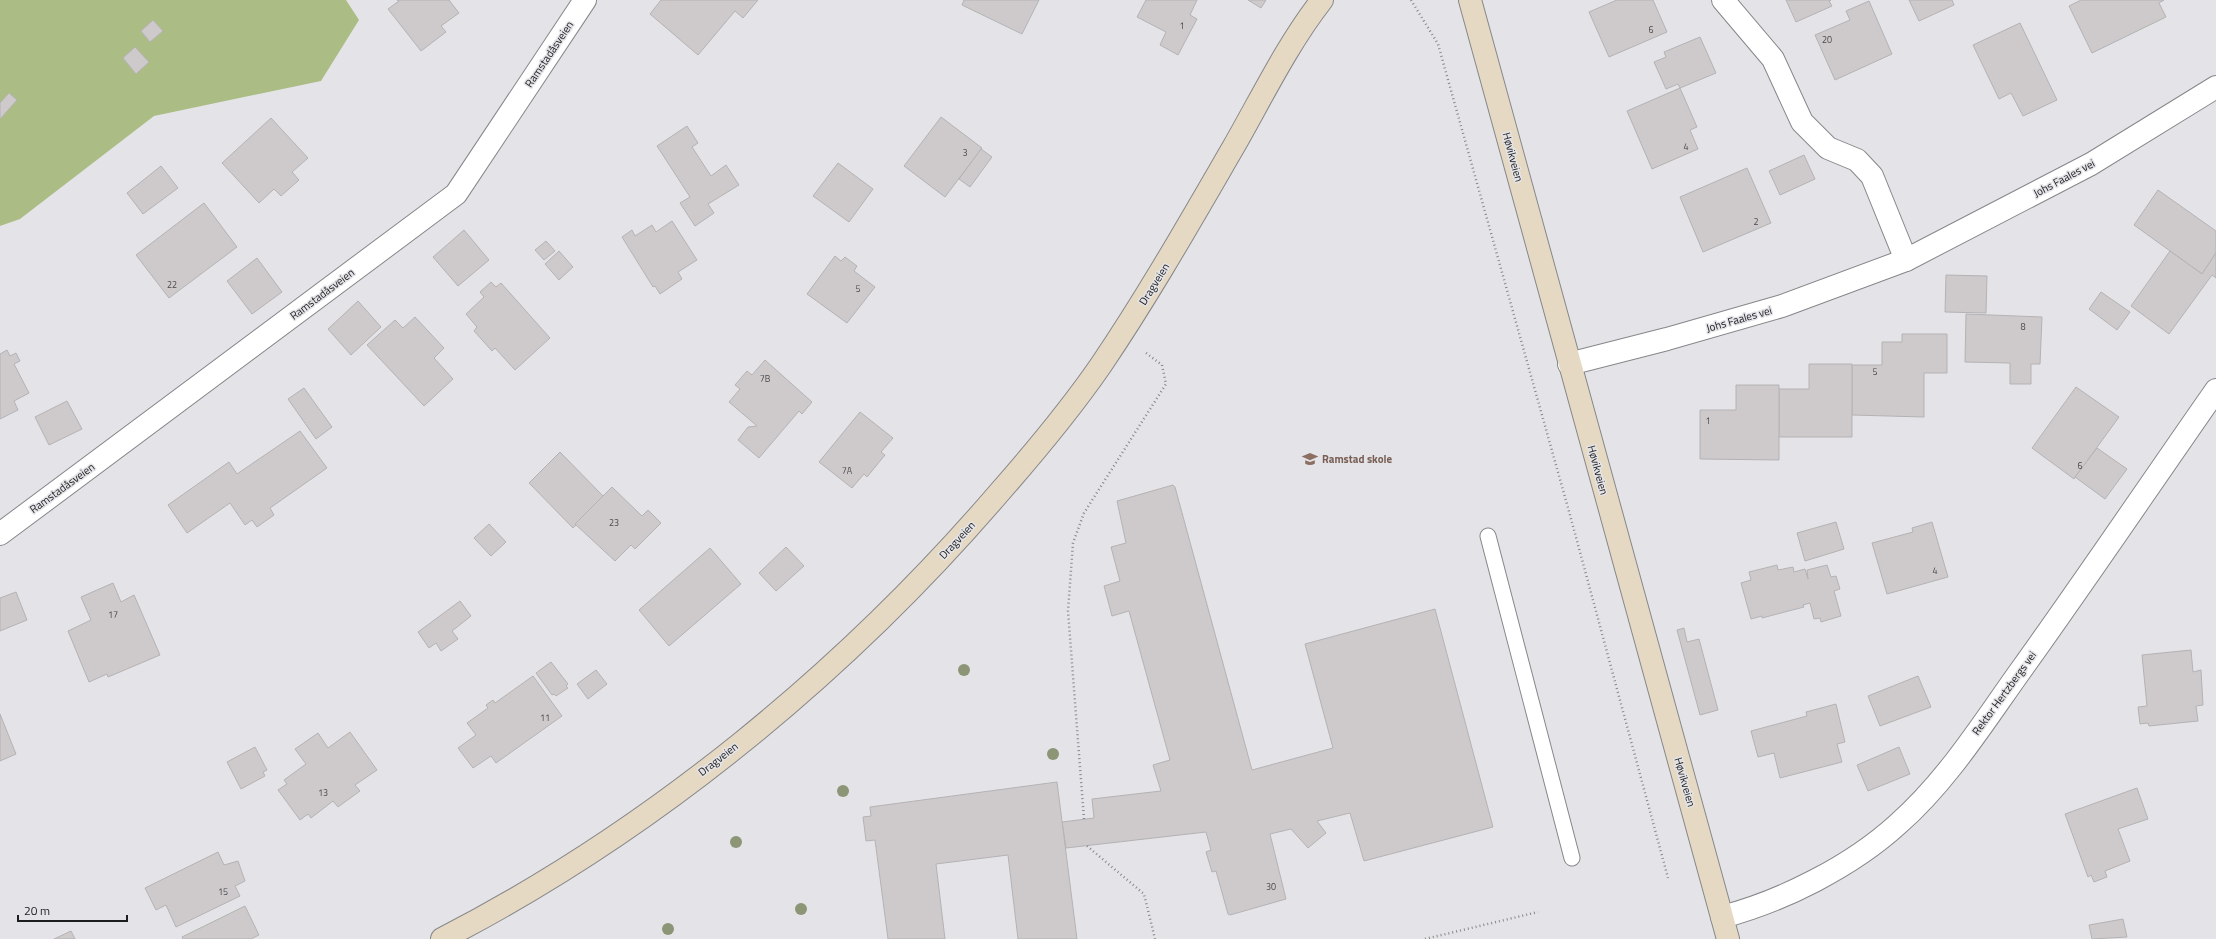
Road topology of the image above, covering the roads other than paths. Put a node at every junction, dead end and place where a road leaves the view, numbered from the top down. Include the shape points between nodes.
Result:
1 (585, 0) edge
2 (1322, 0) edge
3 (1470, 0) edge
4 (1723, 0) edge
5 (2216, 86) edge
6 (1906, 260) junction
7 (1569, 364) junction
8 (2216, 390) edge
9 (0, 534) edge
10 (1488, 536) dead end
11 (1572, 858) dead end
12 (1722, 917) junction
13 (442, 939) edge
14 (1728, 939) edge

1 - 9 street, Ramstadåsveien via 456,194
2 - 13 main road, Dragveien via 1284,58 1175,249 1098,369 1032,454 908,593 776,713 686,784 578,860
3 - 7 main road, Høvikveien
4 - 6 street via 1773,59 1802,122 1828,148 1857,160 1872,176
5 - 6 street, Johs Faales vei via 2091,164
6 - 7 street, Johs Faales vei via 1782,306
7 - 12 main road, Høvikveien
8 - 12 street, Rektor Hertzbergs vei via 2053,626 1939,782 1898,825 1837,869 1747,911
10 - 11 lane
12 - 14 main road, Høvikveien

